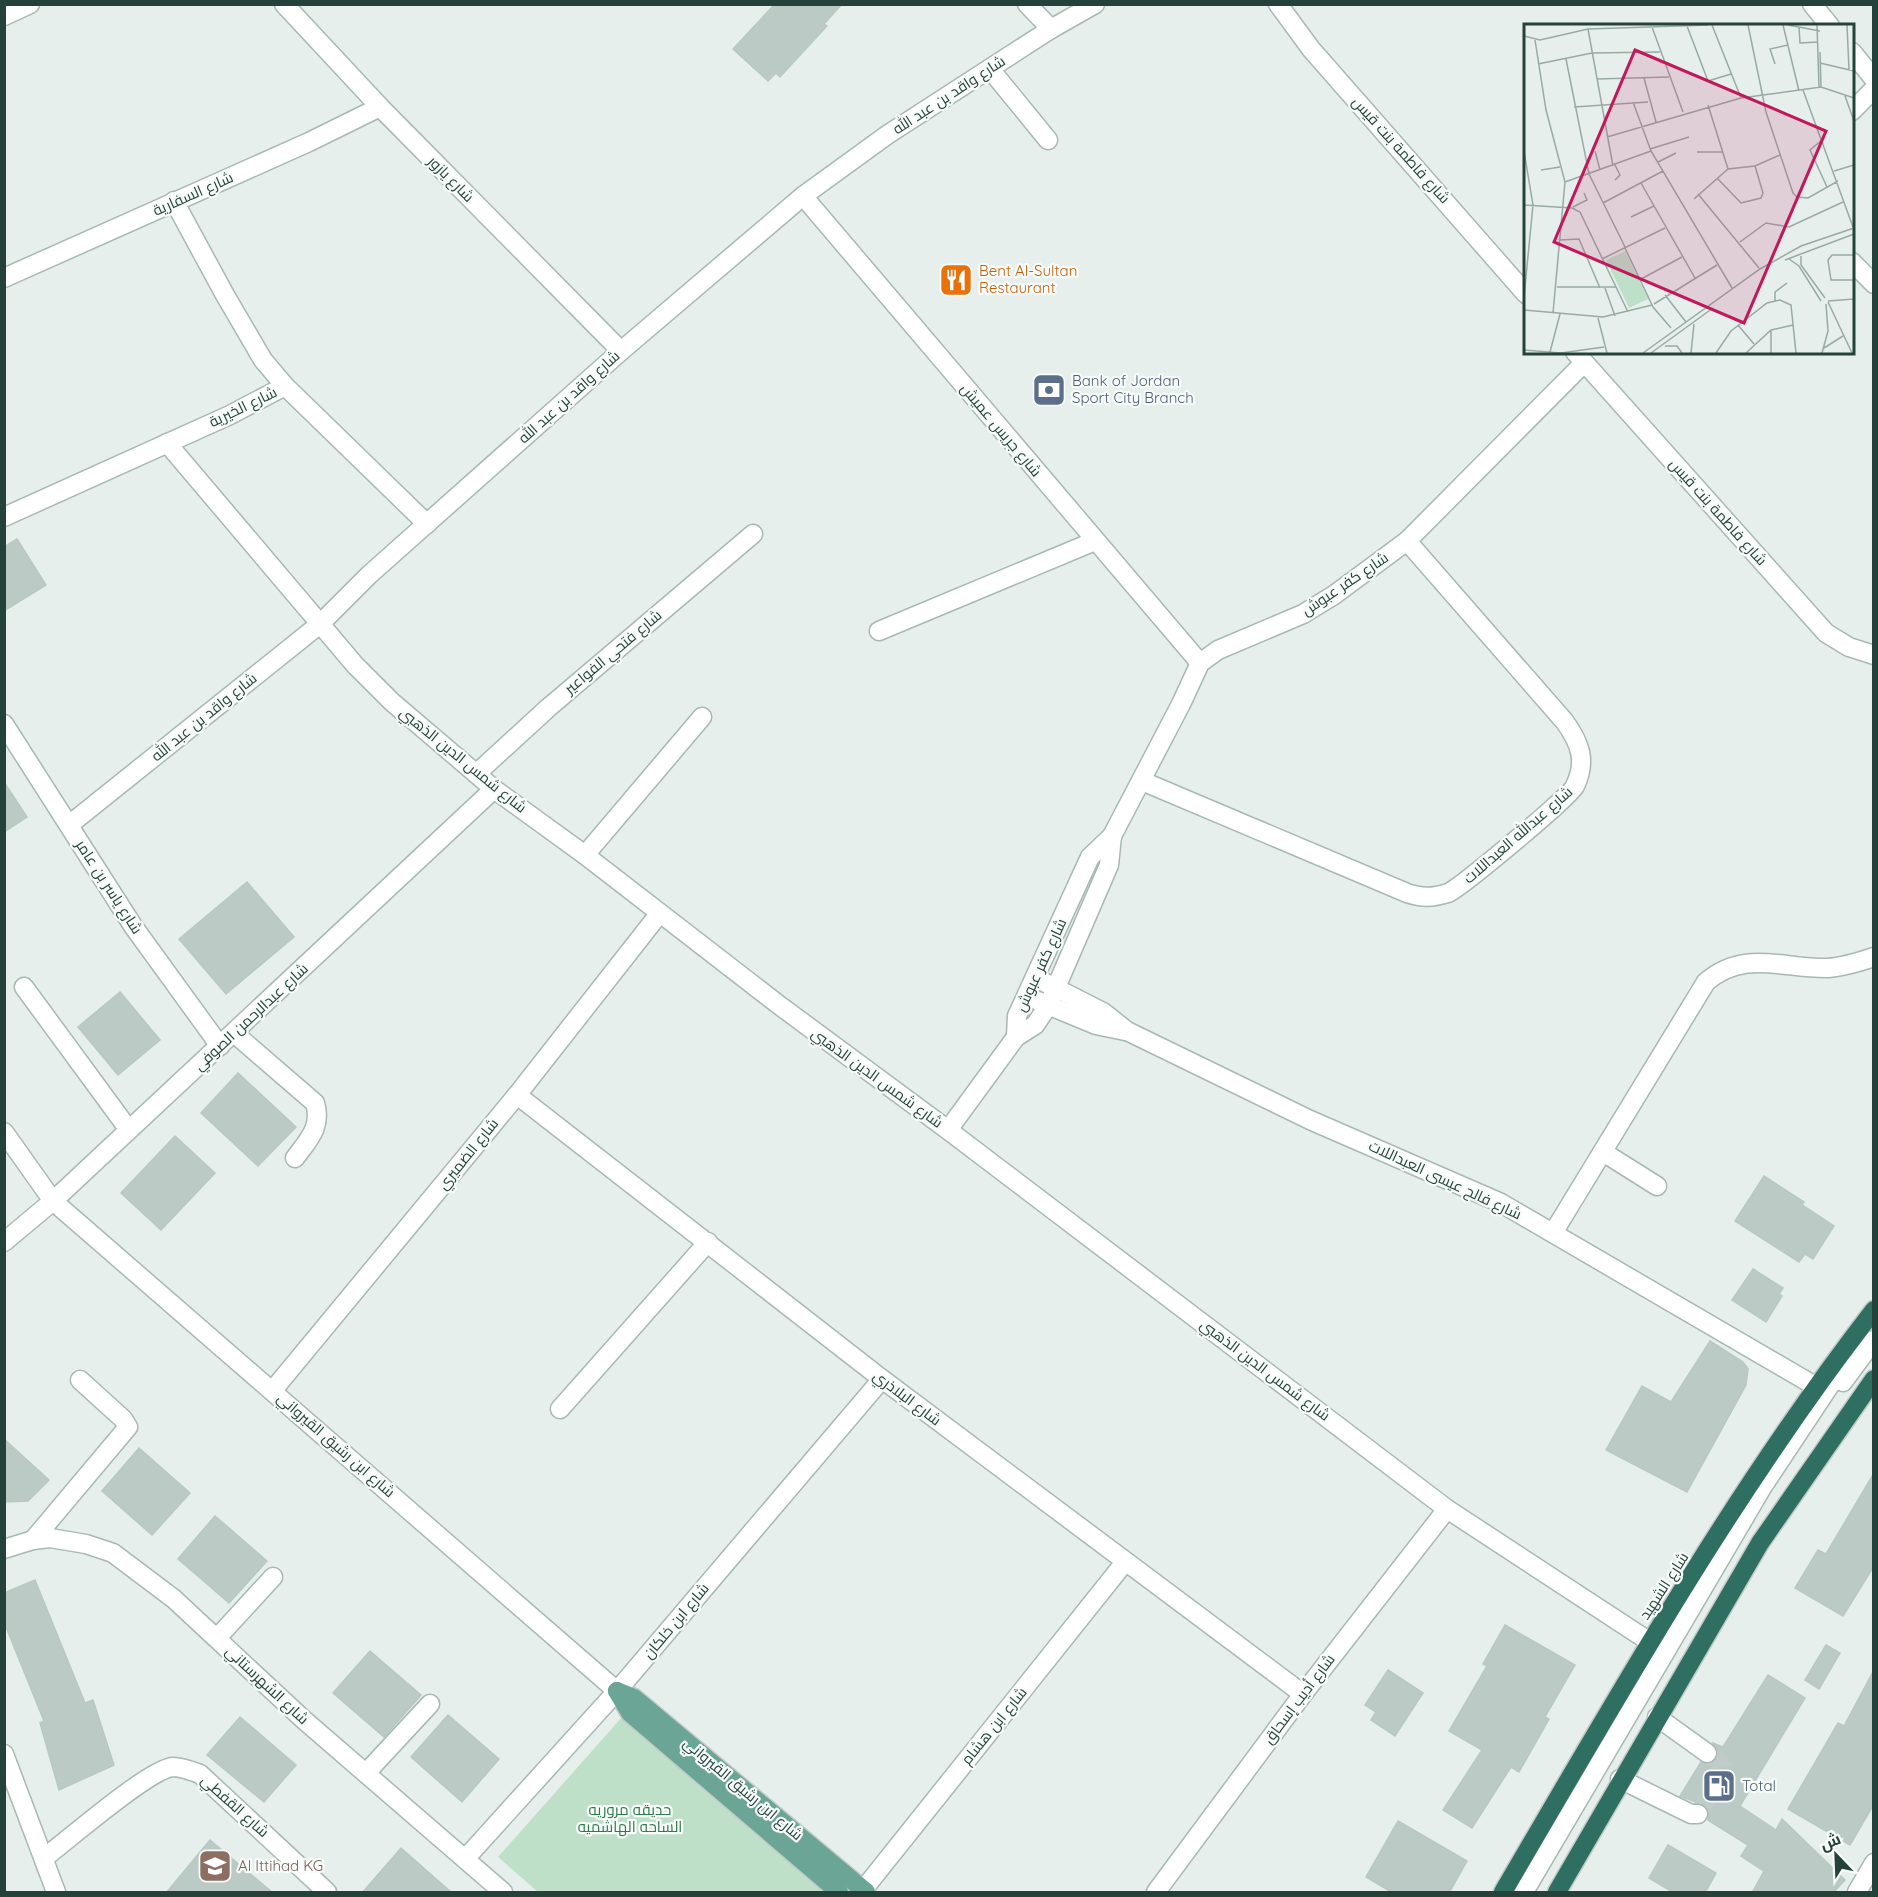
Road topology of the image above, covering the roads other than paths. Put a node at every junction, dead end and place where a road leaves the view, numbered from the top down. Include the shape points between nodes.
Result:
1 (30, 4) edge
2 (284, 4) edge
3 (1027, 4) edge
4 (1095, 4) edge
5 (1278, 4) edge
6 (1812, 4) edge
7 (4, 16) edge
8 (1828, 24) edge
9 (1051, 29) junction
10 (1854, 54) edge
11 (990, 69) junction
12 (1874, 79) edge
13 (1874, 89) edge
14 (380, 107) junction
15 (1854, 109) edge
16 (1048, 140) dead end
17 (803, 196) junction
18 (174, 201) junction
19 (1854, 264) edge
20 (4, 278) edge
21 (1874, 284) edge
22 (1524, 292) edge
23 (621, 351) junction
24 (1579, 358) edge
25 (285, 386) junction
26 (167, 443) junction
27 (4, 518) edge
28 (427, 524) junction
29 (753, 534) dead end
30 (1095, 541) junction
31 (1407, 541) junction
32 (320, 624) junction
33 (879, 631) dead end
34 (1874, 655) edge
35 (1200, 663) junction
36 (702, 717) dead end
37 (4, 724) edge
38 (476, 774) junction
39 (1142, 781) junction
40 (494, 789) junction
41 (69, 825) junction
42 (1112, 836) junction
43 (585, 855) junction
44 (659, 914) junction
45 (1874, 957) edge
46 (1036, 978) junction
47 (24, 987) dead end
48 (1057, 987) junction
49 (1027, 996) junction
50 (1048, 1006) junction
51 (1127, 1031) junction
52 (234, 1033) junction
53 (1016, 1037) junction
54 (220, 1046) junction
55 (517, 1095) junction
56 (129, 1130) junction
57 (948, 1130) junction
58 (4, 1132) edge
59 (1603, 1152) junction
60 (295, 1158) dead end
61 (1658, 1186) dead end
62 (53, 1201) junction
63 (1553, 1233) junction
64 (4, 1242) edge
65 (708, 1242) junction
66 (1874, 1310) edge
67 (1874, 1324) edge
68 (1874, 1340) edge
69 (882, 1379) junction
70 (1874, 1379) edge
71 (80, 1380) dead end
72 (1815, 1386) junction
73 (273, 1390) junction
74 (560, 1408) dead end
75 (1447, 1509) junction
76 (33, 1540) junction
77 (4, 1549) edge
78 (1125, 1562) junction
79 (273, 1577) dead end
80 (217, 1638) junction
81 (1650, 1642) junction
82 (617, 1690) junction
83 (1303, 1694) junction
84 (430, 1704) dead end
85 (1657, 1717) junction
86 (1707, 1753) tunnel mouth
87 (4, 1754) edge
88 (366, 1773) junction
89 (1620, 1779) junction
90 (1698, 1814) dead end
91 (44, 1858) junction
92 (465, 1858) junction
93 (1874, 1863) edge
94 (491, 1889) edge
95 (864, 1891) edge
96 (56, 1893) edge
97 (327, 1893) edge
98 (839, 1893) edge
99 (1156, 1893) edge
100 (1503, 1893) edge
101 (1524, 1893) edge
102 (1536, 1893) edge
103 (1557, 1893) edge
104 (1857, 1893) edge

1 - 7 street
2 - 14 street, شارع يازور
3 - 9 street
4 - 9 street, شارع واقد بن عبد الله
5 - 22 street, شارع فاطمة بنت قيس via 1311,49
6 - 8 street
9 - 11 street, شارع واقد بن عبد الله
10 - 12 street
11 - 16 street
11 - 17 street, شارع واقد بن عبد الله via 887,135
13 - 15 street
14 - 18 street, شارع السفارية
14 - 23 street, شارع يازور
17 - 23 street, شارع واقد بن عبد الله
17 - 30 street, شارع جريس عميش
18 - 20 street, شارع السفارية
18 - 25 street, شارع الخيرية via 263,360
19 - 21 street
23 - 28 street, شارع واقد بن عبد الله
24 - 31 street, شارع كفر عبوش
24 - 34 street, شارع فاطمة بنت قيس via 1826,633
25 - 26 street, شارع الخيرية
25 - 28 street
26 - 27 street, شارع الخيرية
26 - 32 street, شارع شمس الدين الذهبي
28 - 32 street, شارع واقد بن عبد الله
29 - 38 street, شارع فتحي الفواعير
30 - 33 street
30 - 35 street, شارع جريس عميش
31 - 35 street, شارع كفر عبوش via 1303,614 1218,650
31 - 39 street, شارع عبدالله العبداللات via 1579,741 1582,766 1575,788 1469,879 1449,892 1426,899
32 - 38 street, شارع شمس الدين الذهبي via 392,702
32 - 41 street, شارع واقد بن عبد الله
35 - 39 street, شارع كفر عبوش
36 - 43 street
37 - 41 street, شارع ياسر بن عامر
38 - 40 street, شارع شمس الدين الذهبي
39 - 42 street, شارع كفر عبوش
40 - 43 street, شارع شمس الدين الذهبي
40 - 52 street, شارع عبدالرحمن الصوفي
41 - 54 street, شارع ياسر بن عامر via 133,926
42 - 46 street, شارع كفر عبوش via 1090,857
42 - 48 street, شارع كفر عبوش via 1109,865
43 - 44 street, شارع شمس الدين الذهبي
44 - 55 street, شارع الضميري
44 - 57 street, شارع شمس الدين الذهبي
45 - 59 street via 1827,968 1744,963 1717,972 1697,994
46 - 48 street, شارع فالح عيسى العبداللات
46 - 49 street, شارع كفر عبوش
47 - 56 street
48 - 50 street, شارع كفر عبوش
48 - 51 street, شارع فالح عيسى العبداللات via 1103,1012
49 - 50 street, شارع فالح عيسى العبداللات
49 - 53 street, شارع كفر عبوش via 1017,1016
50 - 51 street, شارع فالح عيسى العبداللات via 1096,1025
50 - 53 street, شارع كفر عبوش via 1035,1025
51 - 63 street, شارع فالح عيسى العبداللات via 1310,1120 1502,1203
52 - 54 street, شارع عبدالرحمن الصوفي
52 - 60 street via 315,1103 318,1124
53 - 57 street, شارع كفر عبوش
54 - 56 street, شارع عبدالرحمن الصوفي
55 - 65 street, شارع البلاذري
55 - 73 street, شارع الضميري
56 - 62 street, شارع عبدالرحمن الصوفي
57 - 75 street, شارع شمس الدين الذهبي
58 - 62 street, شارع ابن رشيق القيرواني
59 - 61 street
59 - 63 street
62 - 64 street, شارع عبدالرحمن الصوفي
62 - 73 street, شارع ابن رشيق القيرواني
63 - 72 street, شارع فالح عيسى العبداللات
65 - 69 street, شارع البلاذري
65 - 74 street
66 - 72 highway, شارع الشهيد
67 - 101 street via 1808,1415 1763,1486
68 - 102 street via 1764,1503
69 - 78 street, شارع البلاذري
69 - 82 street, شارع ابن خلكان
70 - 85 highway via 1760,1543
71 - 76 street via 128,1427
72 - 81 highway, شارع الشهيد
73 - 82 street, شارع ابن رشيق القيرواني
75 - 81 street, شارع شمس الدين الذهبي
75 - 83 street, شارع أديب إسحاق
76 - 77 street, شارع الشهرستاني
76 - 80 street, شارع الشهرستاني via 50,1538 113,1553
78 - 83 street, شارع البلاذري
78 - 95 street, شارع ابن هشام
79 - 80 street
80 - 88 street, شارع الشهرستاني
81 - 100 highway, شارع الشهيد
82 - 92 street, شارع ابن خلكان
82 - 95 main road, شارع ابن رشيق القيرواني via 634,1698
82 - 98 main road, شارع ابن رشيق القيرواني via 630,1713
83 - 99 street, شارع أديب إسحاق
84 - 88 street
85 - 86 street
85 - 89 highway
87 - 91 street
88 - 92 street, شارع الشهرستاني
89 - 90 street
89 - 103 highway
91 - 96 street
91 - 97 street, شارع القفطي via 137,1785 173,1767 201,1774
92 - 94 street, شارع الشهرستاني
93 - 104 street

